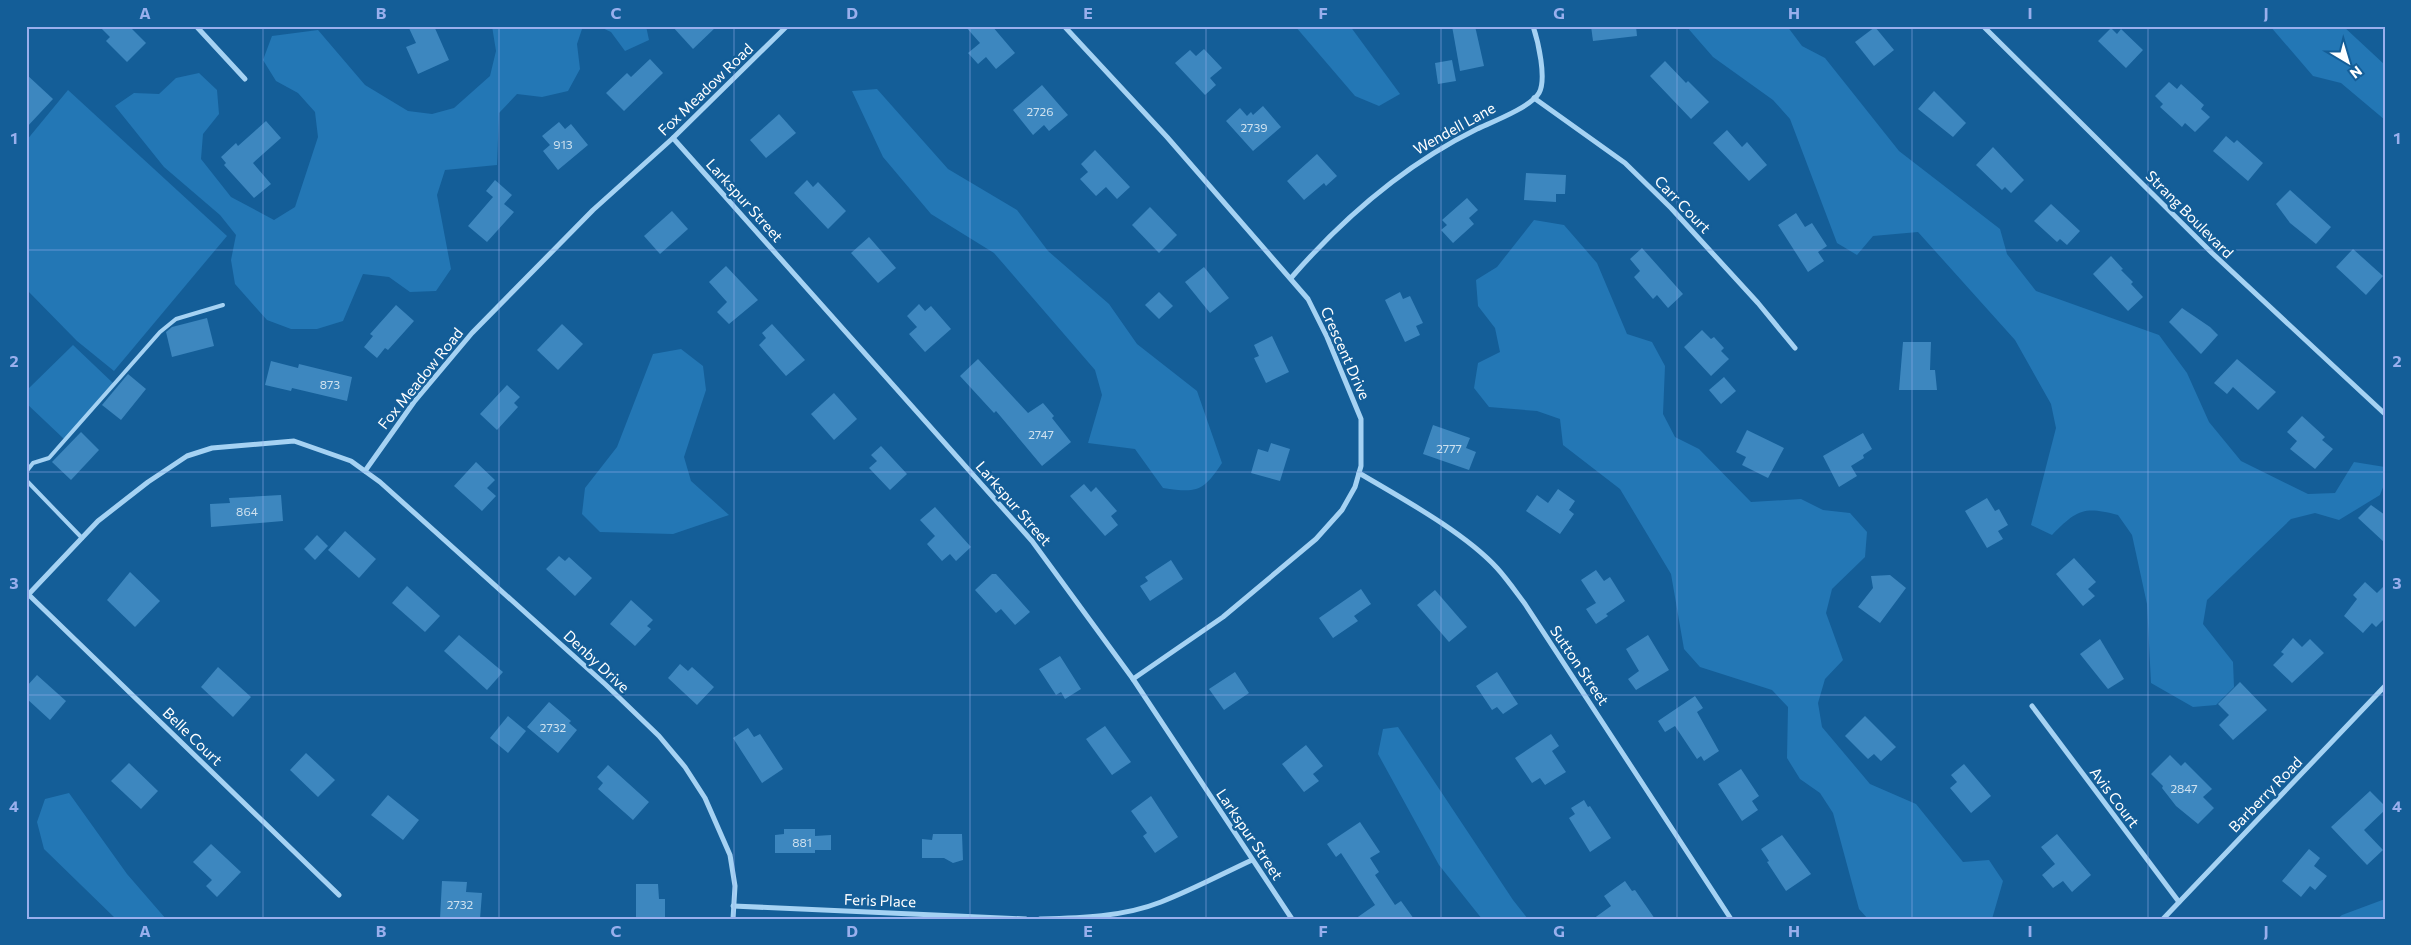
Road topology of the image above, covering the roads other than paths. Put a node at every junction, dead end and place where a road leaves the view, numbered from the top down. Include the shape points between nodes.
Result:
1 (196, 26) edge
2 (787, 26) edge
3 (1064, 26) edge
4 (1533, 26) edge
5 (1984, 26) edge
6 (245, 79) dead end
7 (1534, 98) junction
8 (673, 138) junction
9 (1290, 278) junction
10 (223, 305) dead end
11 (1795, 348) dead end
12 (2385, 414) edge
13 (365, 471) junction
14 (26, 472) edge
15 (1359, 473) junction
16 (26, 480) edge
17 (82, 538) junction
18 (27, 596) edge
19 (1133, 679) junction
20 (2385, 686) edge
21 (2032, 706) dead end
22 (1252, 860) junction
23 (339, 895) dead end
24 (2179, 902) junction
25 (733, 906) junction
26 (732, 919) edge
27 (1026, 919) edge
28 (1040, 919) edge
29 (1292, 919) edge
30 (1731, 919) edge
31 (2163, 919) edge

1 - 6 street
2 - 8 street, Fox Meadow Road
3 - 9 street, Crescent Drive
4 - 7 street via 1543,80 1539,94
5 - 12 street, Strang Boulevard via 2212,254
7 - 9 street, Wendell Lane via 1442,146 1411,167 1328,237
7 - 11 street, Carr Court via 1625,163 1678,215
8 - 13 street, Fox Meadow Road via 593,210 472,333 414,402
8 - 19 street, Larkspur Street via 1032,541
9 - 15 street, Crescent Drive via 1308,299 1361,419
10 - 14 lane via 176,319 160,332 49,458 33,463
13 - 17 street via 343,458 294,441 212,448 187,456 148,482 98,521
13 - 25 street, Denby Drive via 659,736 705,798 730,855 735,886
15 - 19 street, Crescent Drive via 1342,510 1316,539 1223,617
15 - 30 street, Sutton Street via 1443,525 1496,567 1530,612
16 - 17 lane
17 - 18 street
18 - 23 street, Belle Court
19 - 22 street, Larkspur Street
20 - 24 street, Barberry Road
21 - 24 street, Avis Court
22 - 28 street via 1160,902 1086,918
22 - 29 street, Larkspur Street
24 - 31 street, Barberry Road
25 - 26 street, Denby Drive
25 - 27 street, Feris Place

